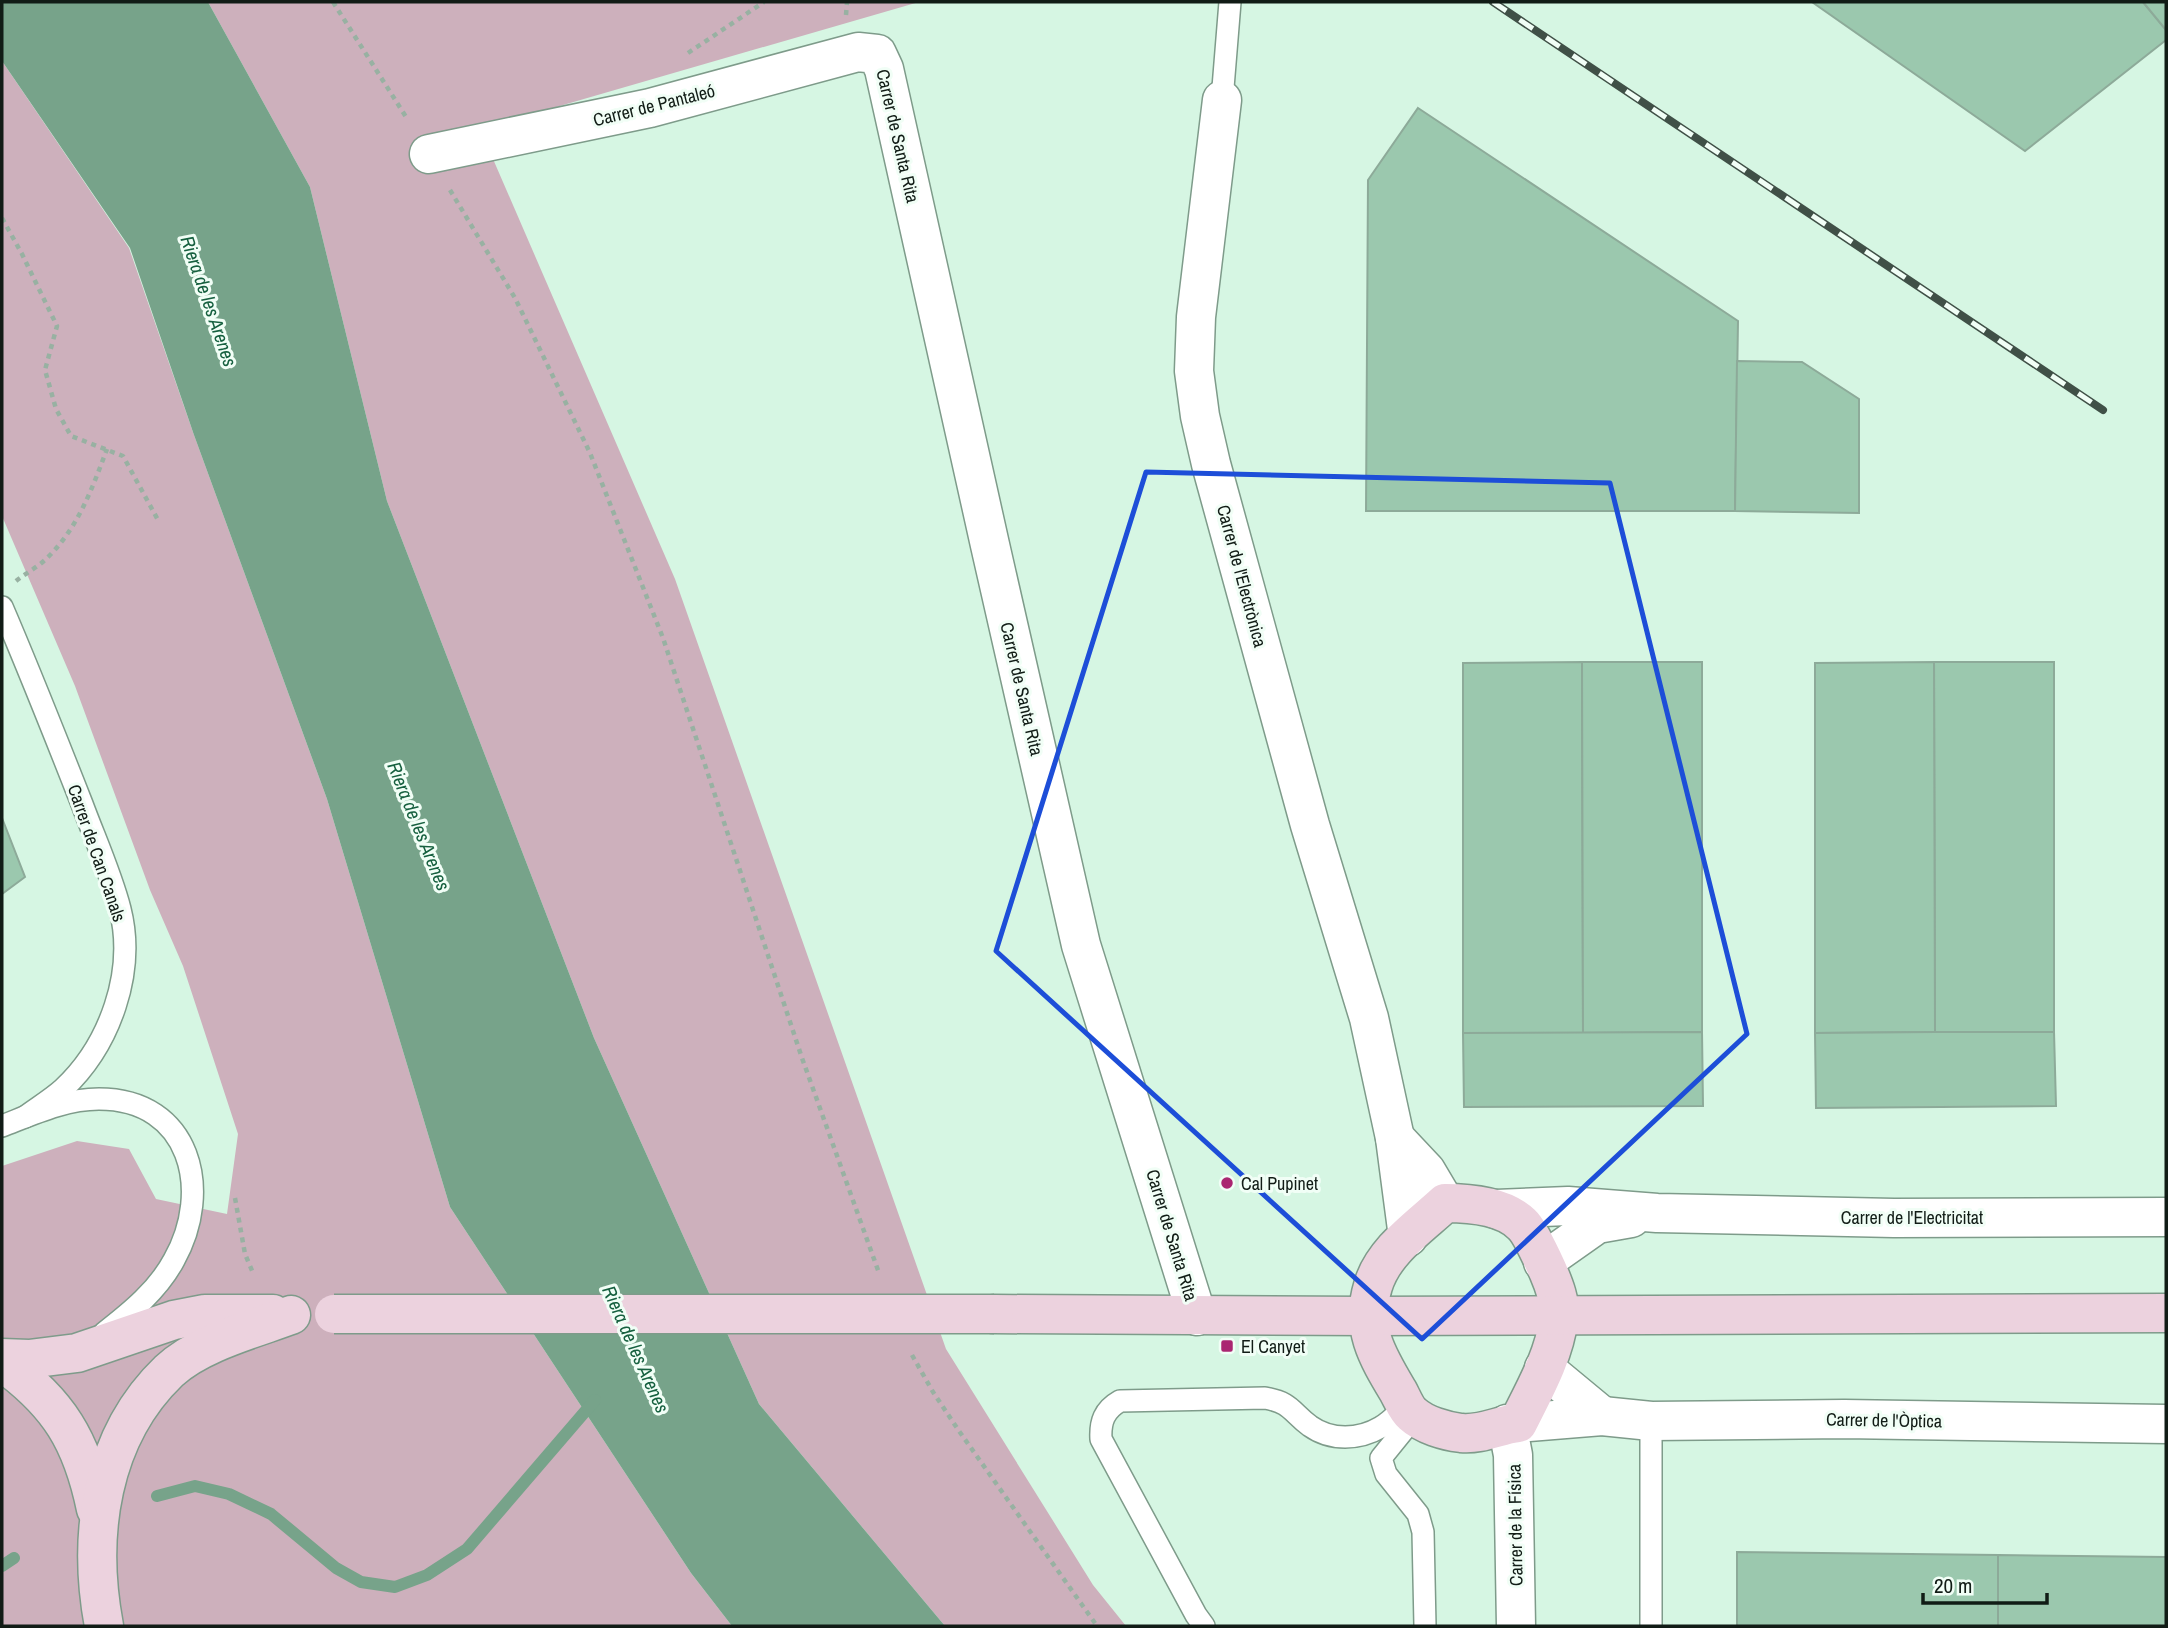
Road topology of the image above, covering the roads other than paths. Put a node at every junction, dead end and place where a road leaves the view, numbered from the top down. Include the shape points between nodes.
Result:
1 (1230, 2) edge
2 (877, 54) joint
3 (1222, 100) joint
4 (429, 154) road end
5 (2, 607) edge
6 (25, 1117) junction
7 (2, 1126) edge
8 (1395, 1138) junction
9 (1445, 1203) junction
10 (1496, 1209) junction
11 (1657, 1213) junction
12 (2166, 1217) edge
13 (1408, 1237) junction
14 (1544, 1262) junction
15 (2166, 1313) edge
16 (291, 1315) junction
17 (1560, 1315) junction
18 (1197, 1316) junction
19 (1368, 1316) junction
20 (77, 1353) junction
21 (2, 1360) edge
22 (1544, 1368) junction
23 (1411, 1411) junction
24 (1602, 1416) junction
25 (1651, 1421) junction
26 (1513, 1424) junction
27 (2166, 1424) edge
28 (99, 1521) junction
29 (98, 1567) junction
30 (79, 1626) edge
31 (104, 1626) edge
32 (1205, 1626) edge
33 (1425, 1626) edge
34 (1516, 1626) edge
35 (1651, 1626) edge

1 - 3 lane, Carrer de l'Electrònica
2 - 4 street, Carrer de Pantaleó via 858,52 650,108
2 - 18 street, Carrer de Santa Rita via 1081,945
3 - 8 street, Carrer de l'Electrònica via 1196,317 1194,371 1200,416 1310,825 1369,1018
5 - 6 lane, Carrer de Can Canals via 100,851 125,940 117,1002 100,1041 63,1089
6 - 7 lane, Carrer de Can Canals
6 - 20 lane, Carrer de Can Canals via 72,1101 124,1101 161,1118 187,1151 193,1205 187,1235 174,1262 135,1310
8 - 9 street via 1426,1171
8 - 13 street, Carrer de l'Electrònica
9 - 10 street
9 - 13 street
10 - 11 street, Carrer de l'Electricitat via 1567,1206
10 - 14 street via 1522,1224
11 - 12 street, Carrer de l'Electricitat
11 - 14 street, Carrer de l'Electricitat via 1597,1224
13 - 19 street via 1387,1258 1373,1285
14 - 17 street
15 - 17 street
16 - 18 street, bridge
16 - 20 street via 205,1314
16 - 28 street via 218,1342 170,1371 138,1408 118,1445 105,1479
17 - 19 street
17 - 22 street
18 - 19 street
19 - 23 street via 1372,1344
20 - 21 street
21 - 28 street via 59,1415 82,1454
22 - 24 street
22 - 26 street
23 - 26 street via 1435,1427 1463,1433
23 - 32 lane via 1353,1438 1322,1433 1281,1401 1265,1398 1120,1401 1110,1407 1103,1416 1101,1439
23 - 33 lane via 1381,1458 1386,1474 1418,1514 1423,1532
24 - 25 street, Carrer de l'Òptica
24 - 26 street, Carrer de l'Òptica
25 - 27 street, Carrer de l'Òptica
25 - 35 lane
26 - 34 street, Carrer de la Física
28 - 29 street
29 - 30 street
29 - 31 street

